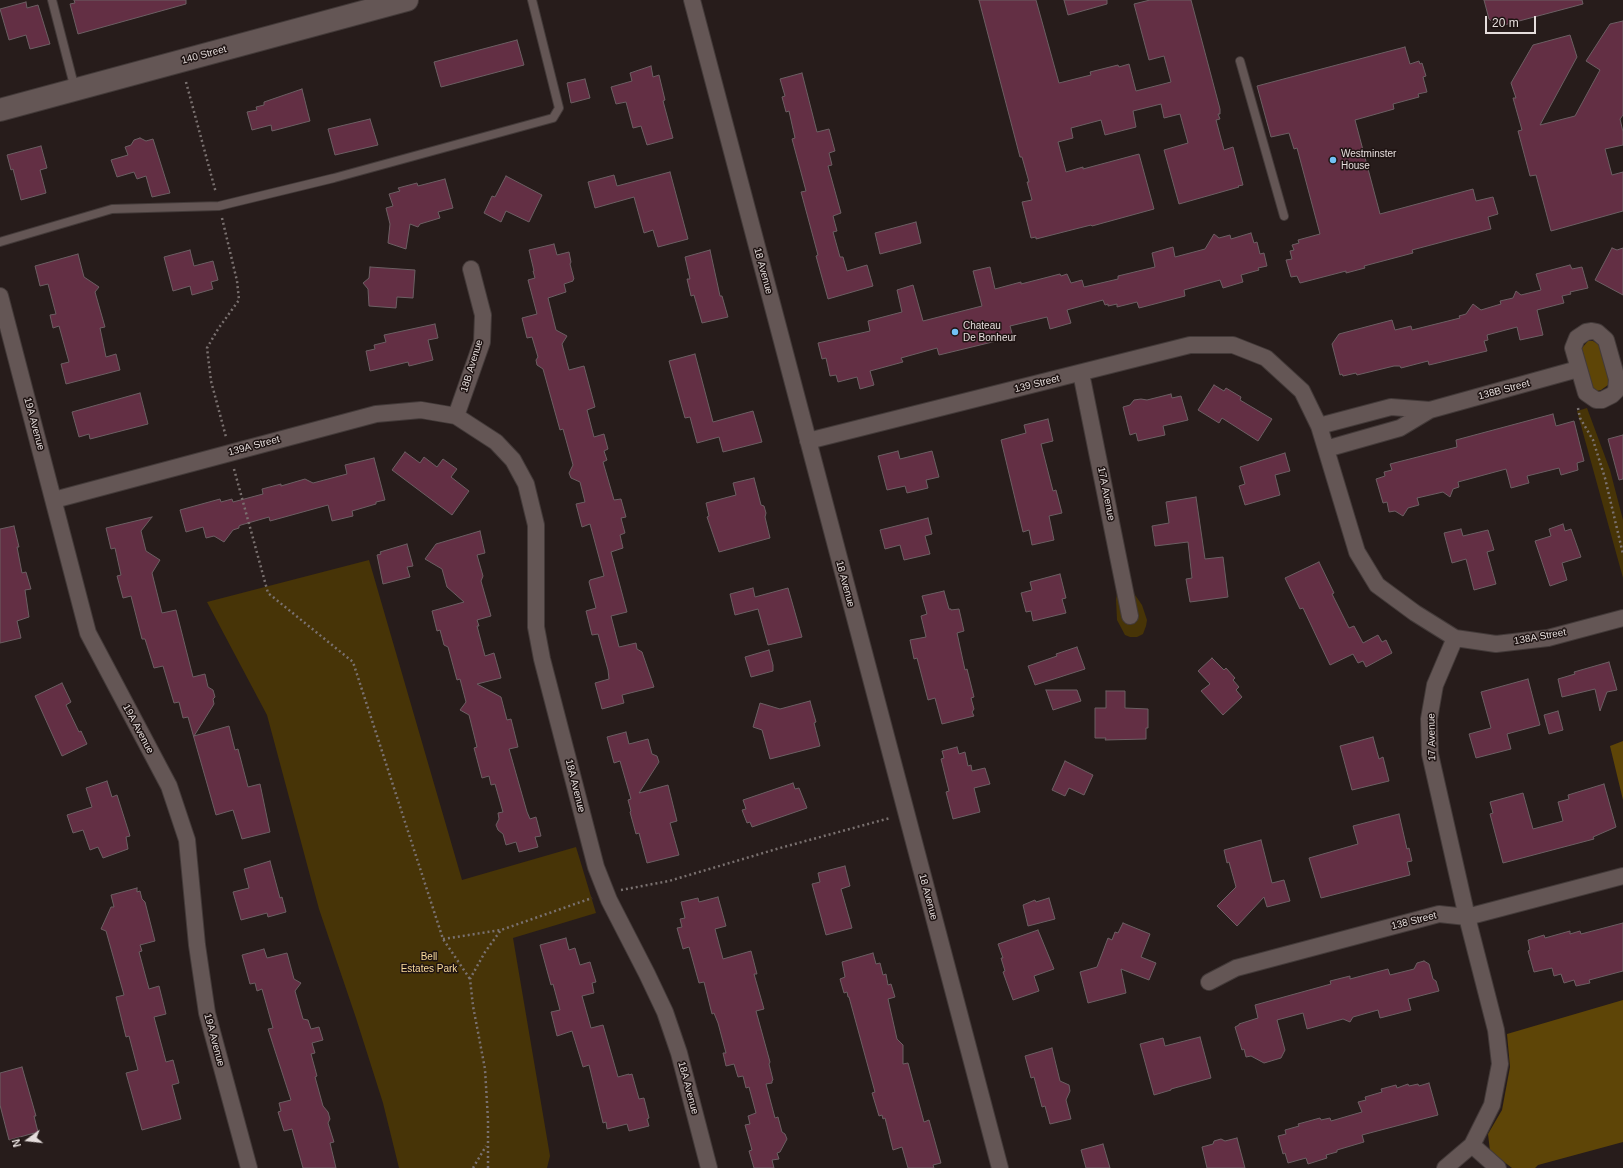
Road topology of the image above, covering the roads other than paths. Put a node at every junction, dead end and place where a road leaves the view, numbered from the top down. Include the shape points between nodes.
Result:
1 (52, 0) edge
2 (407, 0) edge
3 (532, 0) edge
4 (692, 0) edge
5 (1240, 61) dead end
6 (75, 90) junction
7 (0, 110) edge
8 (1284, 216) dead end
9 (0, 242) edge
10 (471, 269) dead end
11 (0, 296) edge
12 (1578, 369) dead end
13 (1081, 373) junction
14 (1430, 410) junction
15 (456, 416) junction
16 (1319, 426) junction
17 (808, 441) junction
18 (1326, 449) junction
19 (54, 500) junction
20 (1130, 616) dead end
21 (1623, 618) edge
22 (1455, 638) junction
23 (1623, 876) edge
24 (1467, 917) junction
25 (1209, 982) dead end
26 (1472, 1145) junction
27 (249, 1168) edge
28 (709, 1168) edge
29 (1000, 1168) edge
30 (1445, 1168) edge
31 (1498, 1168) edge

1 - 6 lane
2 - 6 main road, 140 Street
3 - 9 lane via 560,108 553,118 334,178 219,206 112,209
4 - 17 street, 18 Avenue
5 - 8 lane
6 - 7 main road, 140 Street
10 - 15 street, 18B Avenue via 483,314 482,342
11 - 19 street, 19A Avenue
12 - 14 street, 138B Street
13 - 16 street, 139 Street via 1190,344 1234,345 1266,358 1302,391
13 - 17 street, 139 Street
13 - 20 street, 17A Avenue
14 - 16 street, 138B Street via 1391,407
14 - 18 street, 138B Street via 1400,428
15 - 19 street, 139A Street via 421,410 376,414
15 - 28 street, 18A Avenue via 496,442 513,460 526,484 536,525 536,627 596,867 609,900 665,1012 679,1053
16 - 18 street
17 - 29 street, 18 Avenue
18 - 22 street via 1357,552 1377,585
19 - 27 street, 19A Avenue via 88,633 169,786 187,840 206,1013
21 - 22 street, 138A Street via 1541,639 1496,644
22 - 24 street, 17 Avenue via 1435,685 1429,720 1430,754
23 - 24 street, 138 Street
24 - 25 street, 138 Street via 1439,914 1236,968
24 - 26 street, 17 Avenue via 1496,1030 1500,1064 1492,1105
26 - 30 street
26 - 31 street

